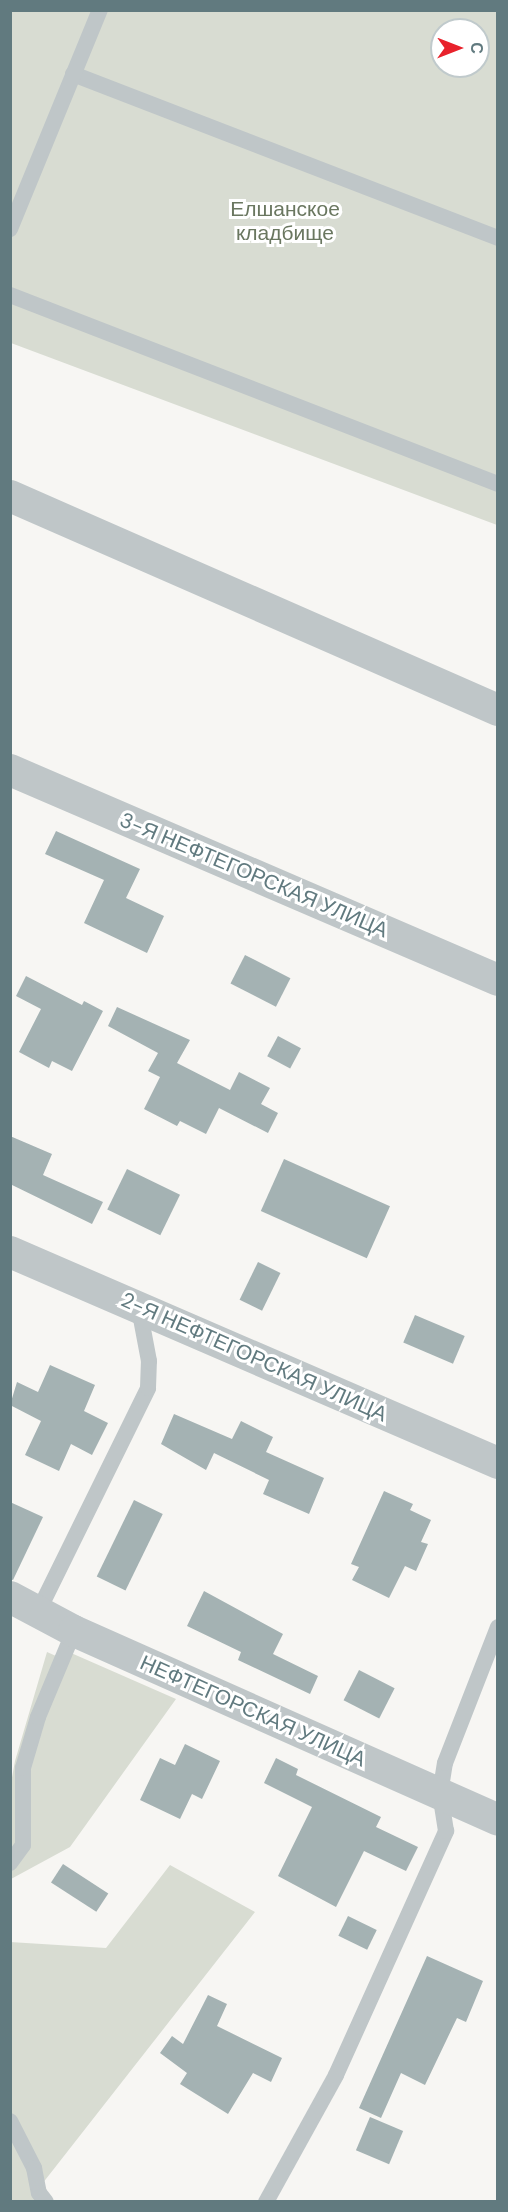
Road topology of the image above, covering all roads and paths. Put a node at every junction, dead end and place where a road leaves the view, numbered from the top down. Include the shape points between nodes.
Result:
1 (100, 10) edge
2 (73, 74) junction
3 (10, 229) edge
4 (498, 238) edge
5 (10, 295) edge
6 (498, 484) edge
7 (10, 496) edge
8 (498, 710) edge
9 (10, 770) edge
10 (498, 980) edge
11 (10, 1252) edge
12 (138, 1306) junction
13 (498, 1463) edge
14 (10, 1597) edge
15 (39, 1610) junction
16 (498, 1627) edge
17 (74, 1631) junction
18 (440, 1794) junction
19 (498, 1820) edge
20 (10, 1863) edge
21 (10, 2121) edge
22 (46, 2202) edge
23 (266, 2202) edge

1 - 2 lane
2 - 3 lane
2 - 4 lane
5 - 6 lane
7 - 8 street
9 - 10 street, 3-Я НЕФТЕГОРСКАЯ УЛИЦА
11 - 12 street, 2-Я НЕФТЕГОРСКАЯ УЛИЦА
12 - 13 street, 2-Я НЕФТЕГОРСКАЯ УЛИЦА
12 - 15 lane via 148,1352 148,1388
14 - 15 street, НЕФТЕГОРСКАЯ УЛИЦА
15 - 17 street, НЕФТЕГОРСКАЯ УЛИЦА
16 - 18 lane via 445,1763
17 - 18 street, НЕФТЕГОРСКАЯ УЛИЦА
17 - 20 lane via 38,1717 23,1768 23,1845
18 - 19 street, НЕФТЕГОРСКАЯ УЛИЦА
18 - 23 lane via 446,1831 336,2075
21 - 22 lane

